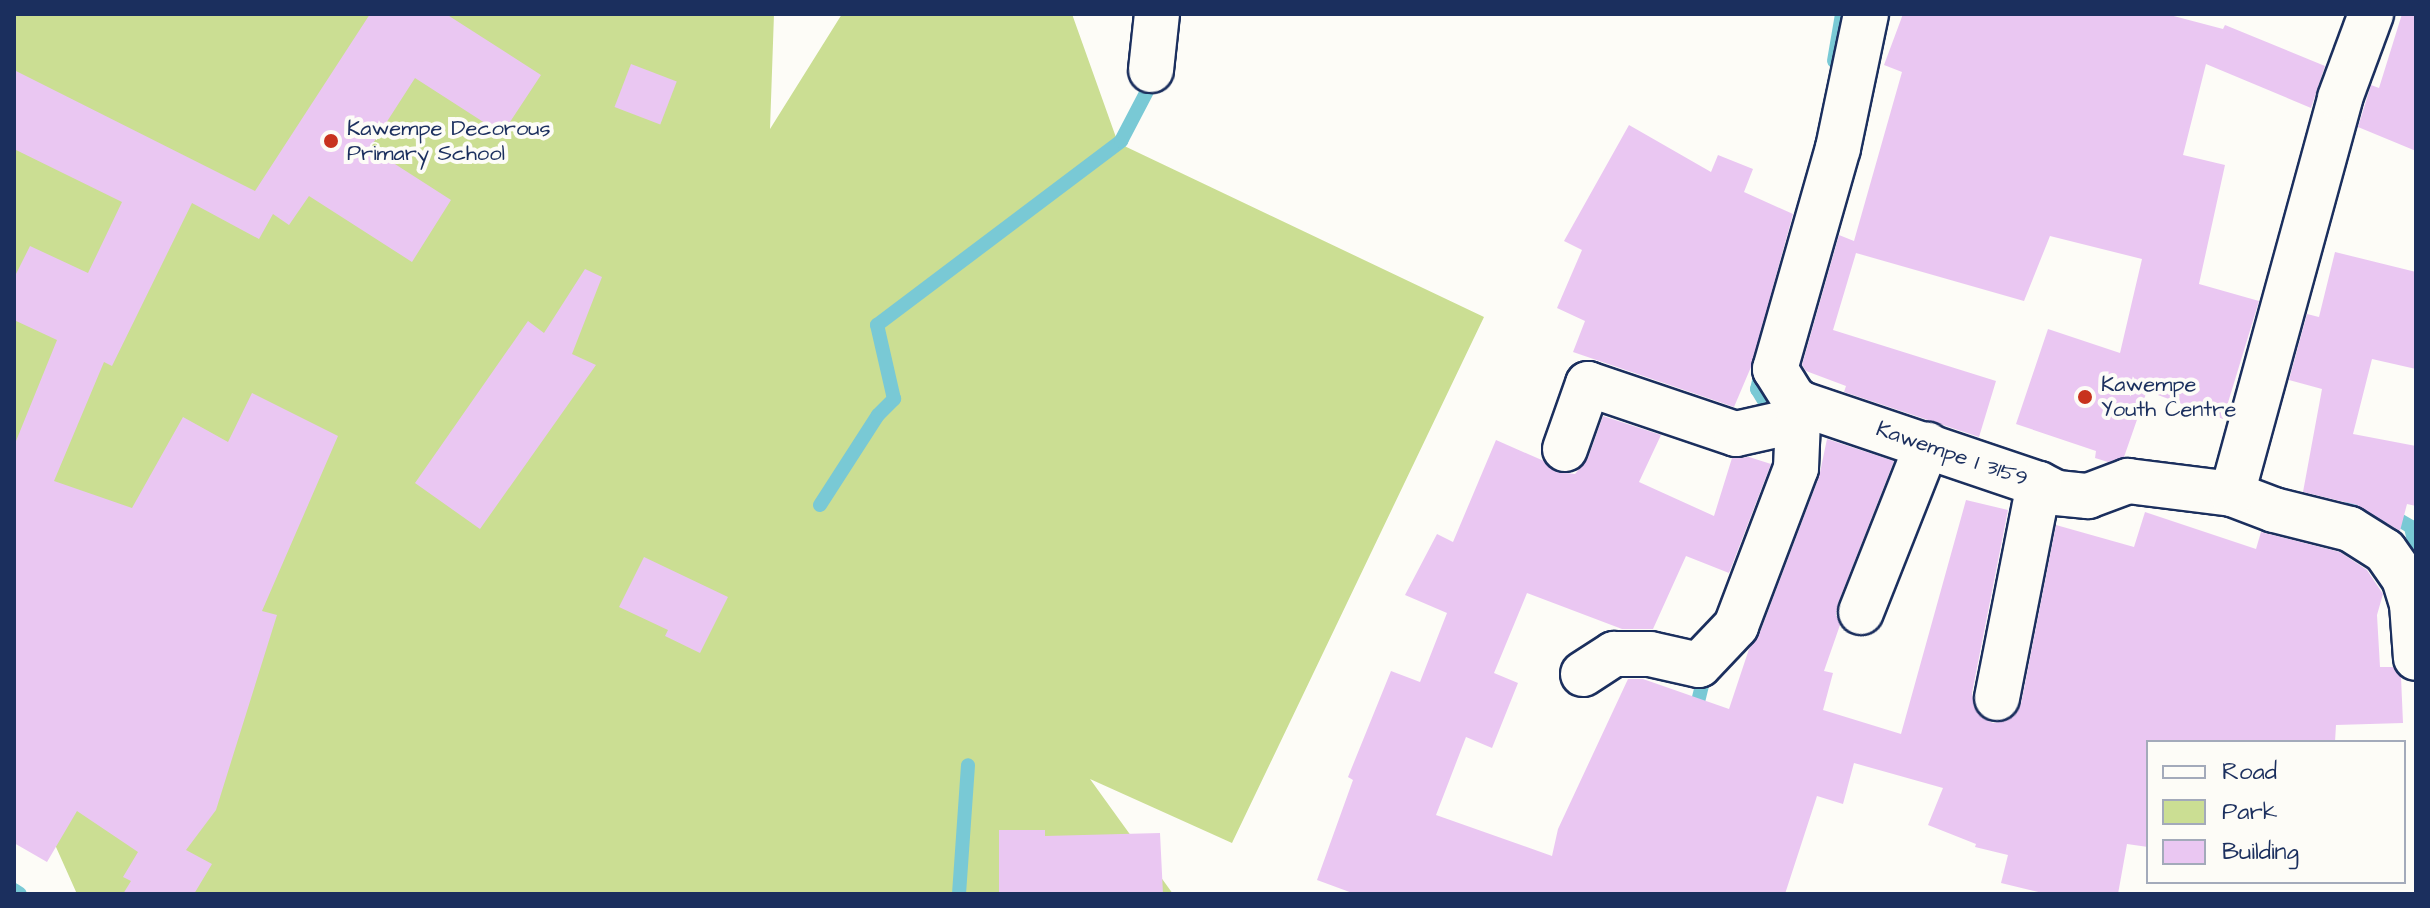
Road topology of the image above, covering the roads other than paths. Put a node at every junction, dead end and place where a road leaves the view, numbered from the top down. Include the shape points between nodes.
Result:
1 (1157, 14) edge
2 (1866, 14) edge
3 (2371, 14) edge
4 (1151, 70) dead end
5 (1800, 412) junction
6 (1927, 445) junction
7 (1565, 449) dead end
8 (2039, 484) junction
9 (2232, 494) junction
10 (1861, 612) dead end
11 (2415, 646) edge
12 (1583, 674) dead end
13 (1997, 698) dead end

1 - 4 street
2 - 5 street via 1838,148 1775,369
3 - 9 street via 2340,98
5 - 6 street, Kawempe I 3159
5 - 7 street via 1736,434 1588,384
5 - 12 street via 1796,468 1736,626 1699,665 1650,654 1614,654
6 - 8 street, Kawempe I 3159
6 - 10 street
8 - 9 street, Kawempe I 3159 via 2057,493 2088,496 2128,481
8 - 13 street
9 - 11 street, Kawempe I 3159 via 2350,529 2385,551 2404,578

